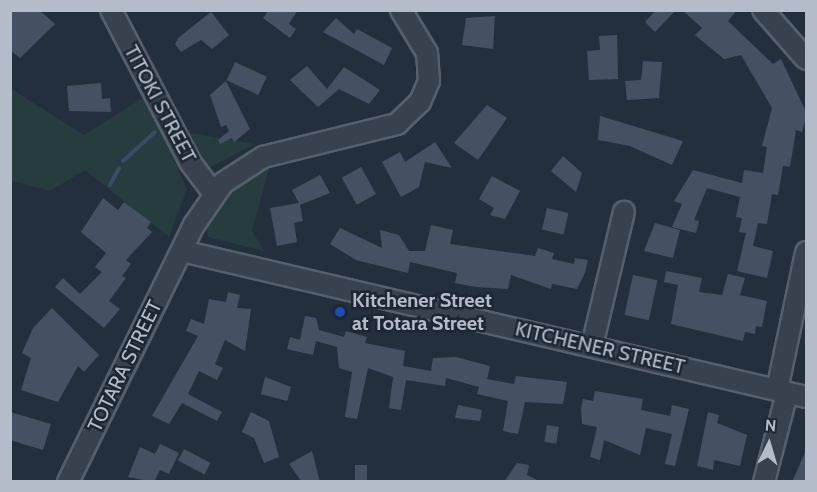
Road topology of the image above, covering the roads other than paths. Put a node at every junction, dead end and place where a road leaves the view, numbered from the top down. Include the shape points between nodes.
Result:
1 (111, 10) edge
2 (401, 10) edge
3 (763, 10) edge
4 (807, 59) edge
5 (214, 194) junction
6 (624, 212) dead end
7 (182, 251) junction
8 (807, 252) edge
9 (592, 346) junction
10 (782, 392) junction
11 (807, 397) edge
12 (69, 482) edge
13 (764, 482) edge

1 - 5 street, TITOKI STREET via 190,162
2 - 5 street via 422,39 429,68 425,93 412,113 380,130 263,157
3 - 4 street
5 - 7 street, TOTARA STREET
6 - 9 street
7 - 9 street, KITCHENER STREET
7 - 12 street, TOTARA STREET
8 - 10 street
9 - 10 street, KITCHENER STREET
10 - 11 street, KITCHENER STREET
10 - 13 street

